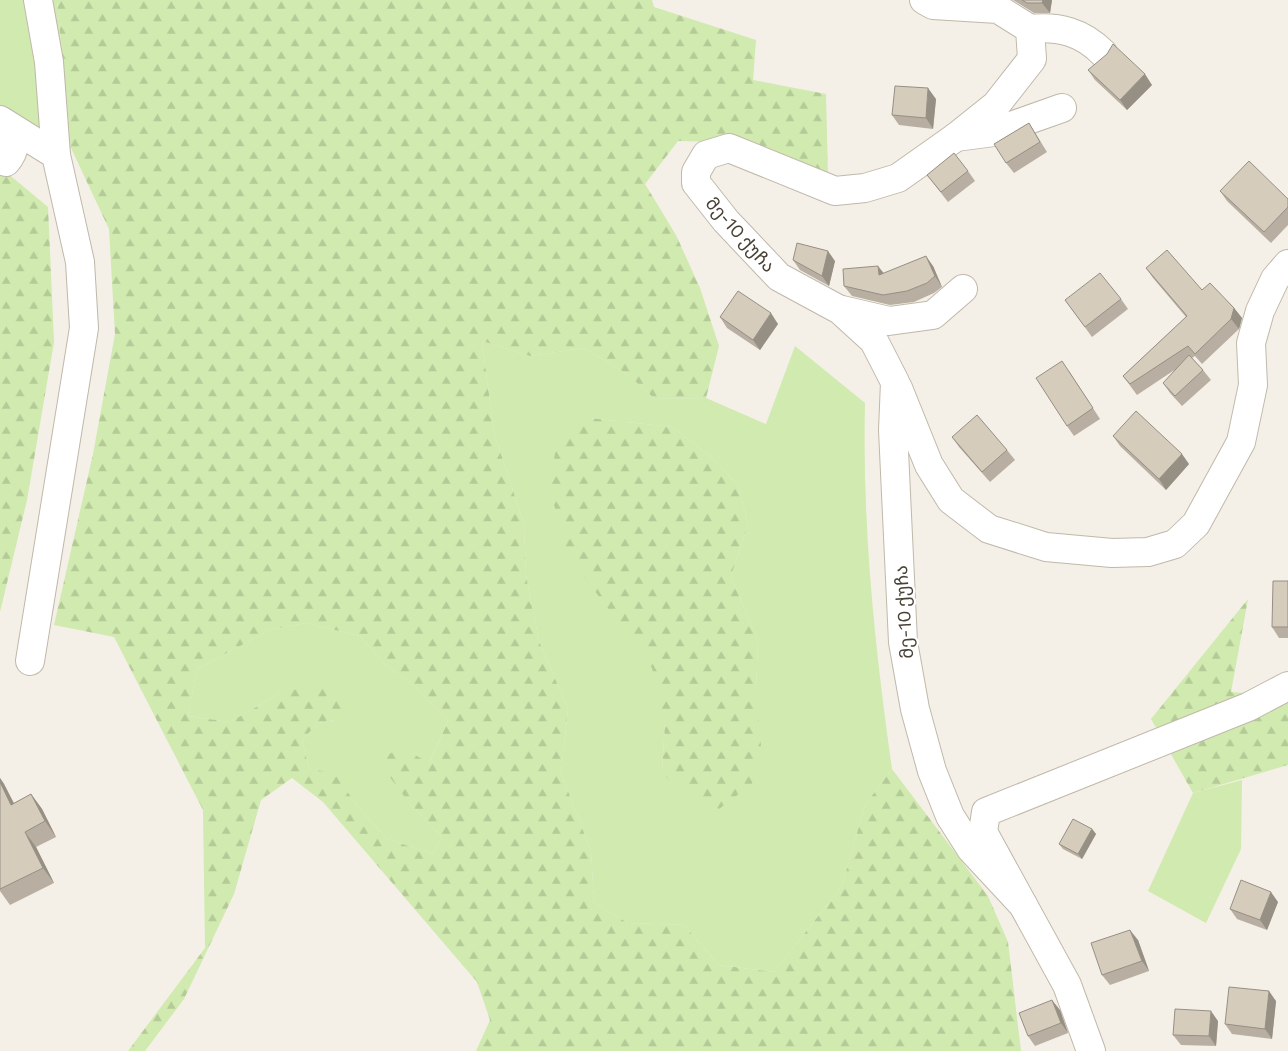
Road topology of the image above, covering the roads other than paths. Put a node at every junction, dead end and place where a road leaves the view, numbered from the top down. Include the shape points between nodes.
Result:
1 (38, 0) edge
2 (924, 0) edge
3 (1030, 29) junction
4 (1102, 53) dead end
5 (1062, 108) dead end
6 (6, 124) edge
7 (956, 137) junction
8 (56, 155) junction
9 (0, 160) edge
10 (1288, 264) edge
11 (963, 289) dead end
12 (840, 310) junction
13 (896, 382) junction
14 (30, 661) dead end
15 (1288, 686) edge
16 (1023, 905) junction
17 (1091, 1051) edge

1 - 8 street via 49,62
2 - 3 street via 933,5 998,9
3 - 4 street via 1053,26 1090,40
3 - 7 street, მე-10 ქუჩა via 1032,59 996,105
5 - 7 street via 994,132
6 - 8 street
6 - 9 street via 15,142 13,153 6,162
7 - 12 street, მე-10 ქუჩა via 898,178 865,188 835,191 729,148 706,155 696,172 696,183 726,221 779,277
8 - 14 street via 80,262 84,328
10 - 13 street via 1275,279 1260,311 1251,342 1252,386 1241,442 1196,524 1175,544 1148,552 1112,553 1046,547 989,529 951,500 929,465
11 - 12 street via 933,315 889,321
12 - 13 street, მე-10 ქუჩა via 874,341
13 - 16 street, მე-10 ქუჩა via 893,430 903,642 915,709 932,771 950,816 971,849
15 - 16 street via 1248,707 986,812 983,832
16 - 17 street via 1067,985

